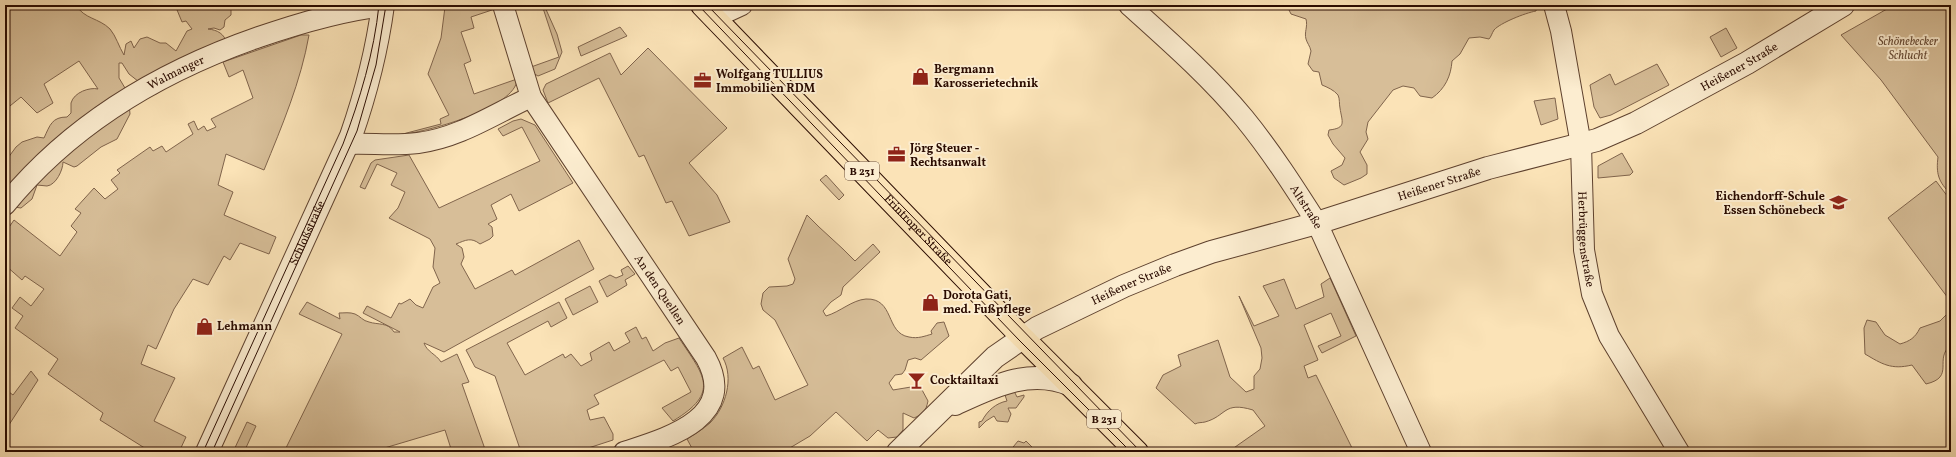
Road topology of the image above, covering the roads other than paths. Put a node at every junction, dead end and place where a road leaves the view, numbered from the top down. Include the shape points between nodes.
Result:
1 (383, 5) edge
2 (502, 5) edge
3 (742, 5) edge
4 (1129, 5) edge
5 (1554, 5) edge
6 (1843, 5) edge
7 (708, 11) edge
8 (531, 97) junction
9 (348, 144) junction
10 (1581, 145) junction
11 (5, 206) edge
12 (1317, 223) junction
13 (1022, 337) junction
14 (1071, 385) junction
15 (931, 420) junction
16 (207, 452) edge
17 (624, 452) edge
18 (898, 452) edge
19 (1137, 452) edge
20 (1421, 452) edge
21 (1679, 452) edge

1 - 9 street, Schloßstraße via 374,61
1 - 11 street, Walmanger via 343,12 278,30 223,49 157,80 91,122 68,140
2 - 8 street, An den Quellen
3 - 7 street
4 - 12 street, Altstraße via 1186,57 1244,118
5 - 10 street, Herbrüggenstraße
6 - 10 street, Heißener Straße via 1753,60 1673,104
7 - 13 main road, Frintroper Straße / B 231
8 - 9 street via 442,138 402,145
8 - 17 street, An den Quellen via 706,358 714,374 715,392 701,416 669,436
9 - 16 street, Schloßstraße
10 - 12 street, Heißener Straße via 1476,172
10 - 21 street, Herbrüggenstraße via 1584,250 1592,294 1609,336
12 - 13 street, Heißener Straße via 1211,252 1175,265 1092,301
12 - 20 street, Altstraße
13 - 14 main road, Frintroper Straße / B 231
13 - 15 street, Heißener Straße via 995,357
14 - 15 street via 1044,378 1012,380 984,390
14 - 19 main road, Frintroper Straße / B 231
15 - 18 street

